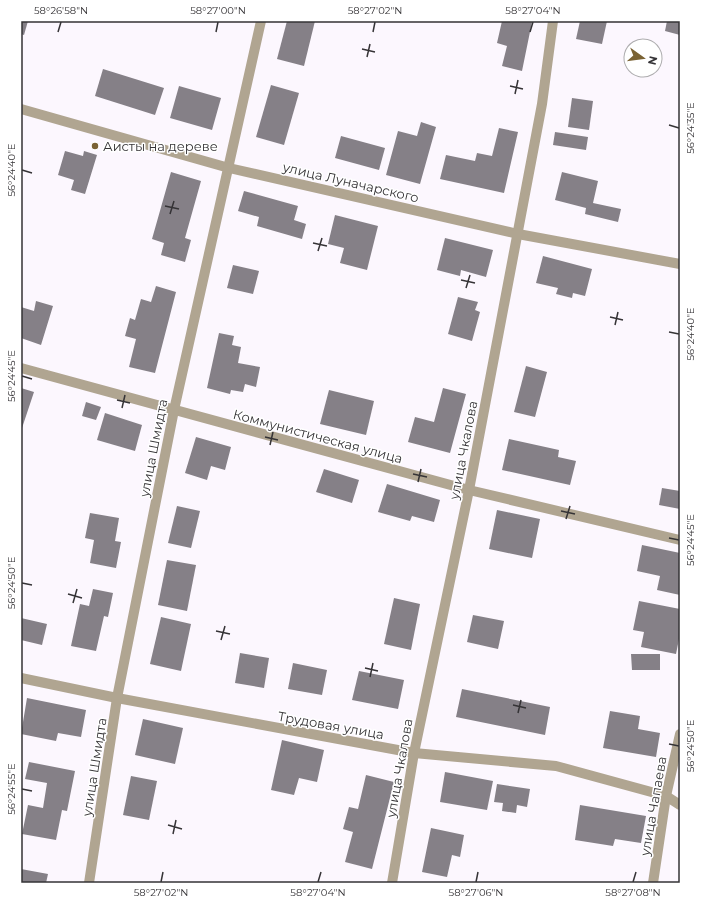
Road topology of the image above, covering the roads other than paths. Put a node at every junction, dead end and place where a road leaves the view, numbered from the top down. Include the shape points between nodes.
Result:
1 (261, 21) edge
2 (553, 21) edge
3 (21, 110) edge
4 (229, 168) junction
5 (518, 234) junction
6 (680, 264) edge
7 (21, 368) edge
8 (174, 410) junction
9 (468, 490) junction
10 (680, 540) edge
11 (21, 678) edge
12 (117, 698) junction
13 (680, 734) edge
14 (414, 753) junction
15 (666, 796) junction
16 (680, 805) edge
17 (88, 880) edge
18 (392, 883) edge
19 (653, 883) edge

1 - 4 street, улица Шмидта
2 - 5 street, улица Чкалова via 542,104
3 - 4 street, улица Луначарского
4 - 5 street, улица Луначарского
4 - 8 street, улица Шмидта
5 - 6 street, улица Луначарского
5 - 9 street, улица Чкалова
7 - 8 street, Коммунистическая улица
8 - 9 street, Коммунистическая улица
8 - 12 street, улица Шмидта
9 - 10 street, Коммунистическая улица
9 - 14 street, улица Чкалова
11 - 12 street, Трудовая улица
12 - 14 street, Трудовая улица
12 - 17 street, улица Шмидта
13 - 15 street, улица Чапаева
14 - 15 street, Трудовая улица via 556,766
14 - 18 street, улица Чкалова
15 - 16 street, Трудовая улица
15 - 19 street, улица Чапаева

